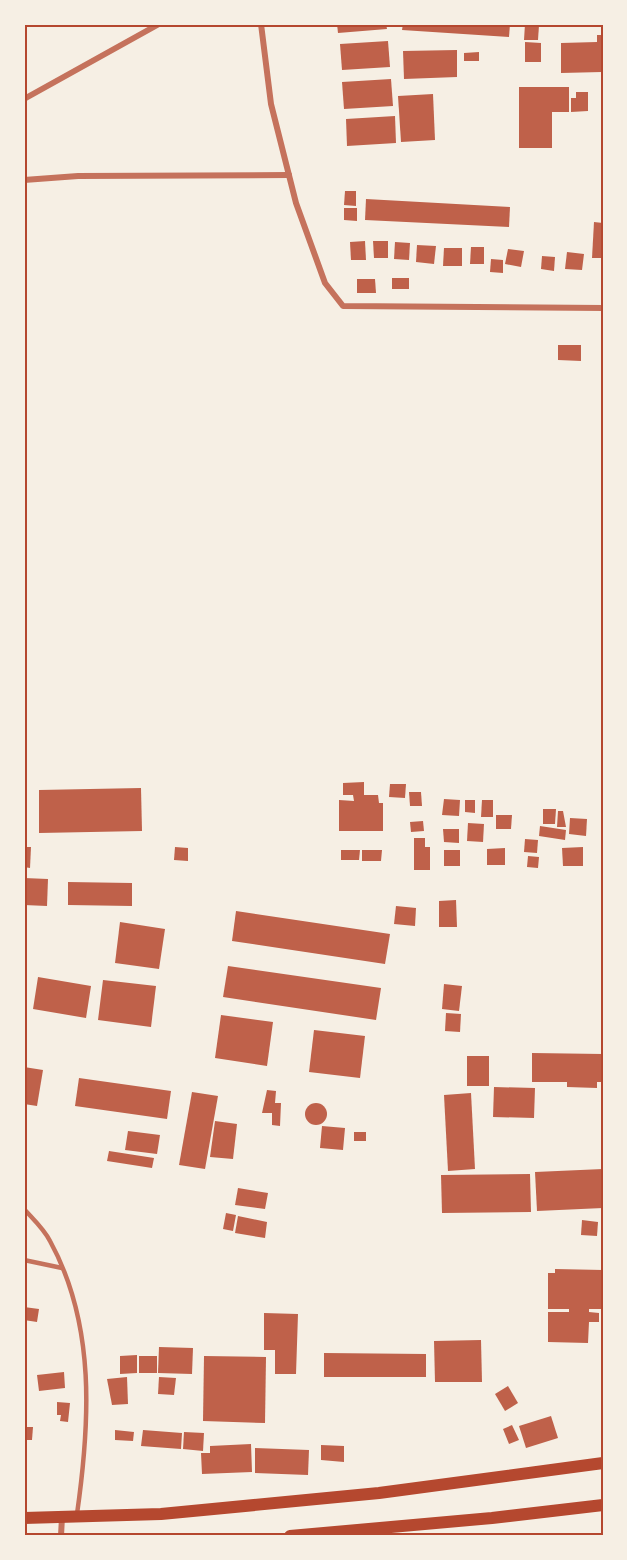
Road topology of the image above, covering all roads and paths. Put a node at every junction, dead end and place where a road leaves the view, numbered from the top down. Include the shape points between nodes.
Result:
1 (159, 24) edge
2 (261, 24) edge
3 (24, 99) edge
4 (289, 175) junction
5 (24, 180) edge
6 (603, 308) edge
7 (24, 1209) edge
8 (24, 1260) edge
9 (63, 1268) junction
10 (603, 1463) edge
11 (603, 1505) edge
12 (62, 1517) junction
13 (77, 1517) junction
14 (24, 1518) edge
15 (340, 1534) edge
16 (61, 1536) edge
17 (290, 1536) edge

1 - 3 street
2 - 4 street via 271,104
4 - 5 street
4 - 6 street via 325,283 343,306
7 - 9 lane via 50,1239
8 - 9 lane
9 - 13 lane via 80,1320 87,1396 86,1448
10 - 13 main road via 379,1493 160,1514
11 - 15 main road
12 - 13 main road
12 - 14 main road
12 - 16 street
15 - 17 main road

